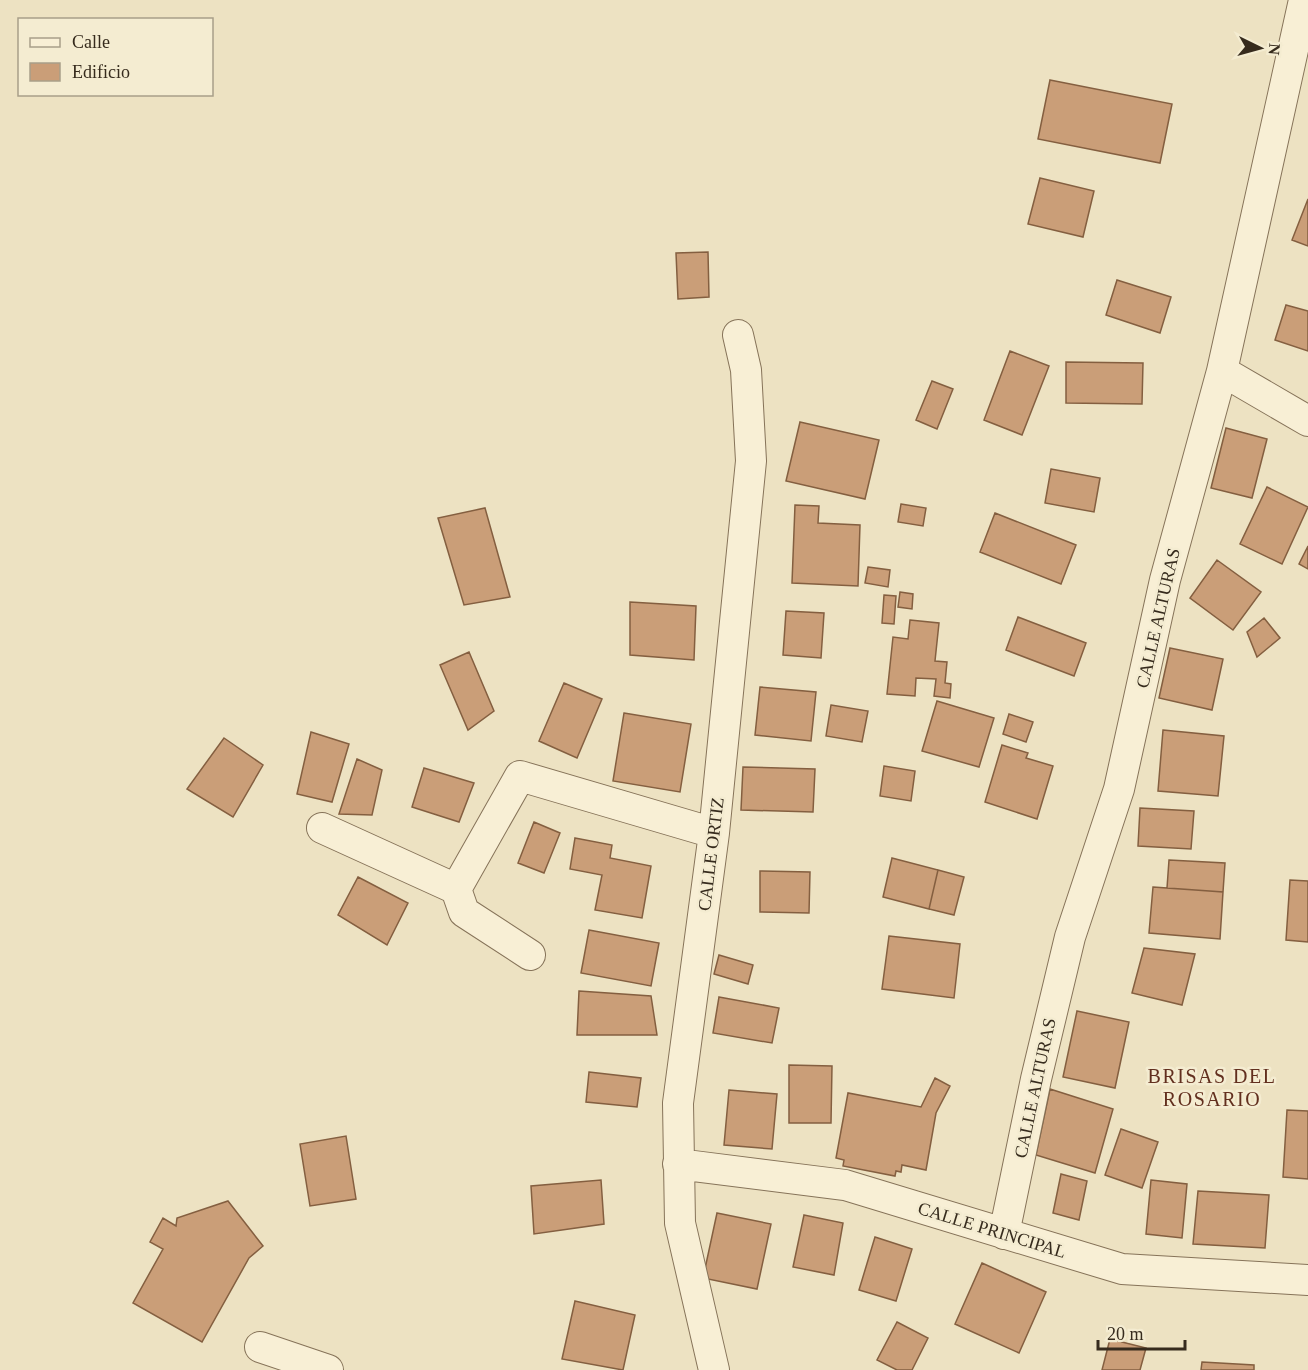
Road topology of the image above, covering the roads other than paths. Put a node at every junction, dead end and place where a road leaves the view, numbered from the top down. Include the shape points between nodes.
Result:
1 (1305, 5) edge
2 (738, 335) dead end
3 (1222, 371) junction
4 (1308, 421) edge
5 (321, 828) dead end
6 (714, 833) junction
7 (456, 889) junction
8 (530, 955) dead end
9 (678, 1164) junction
10 (1004, 1234) junction
11 (1308, 1280) edge
12 (260, 1347) dead end
13 (328, 1370) edge
14 (714, 1370) edge

1 - 3 street, CALLE ALTURAS
2 - 6 street, CALLE ORTIZ via 746,370 751,461
3 - 4 street
3 - 10 street, CALLE ALTURAS via 1165,580 1119,789 1071,937
5 - 7 street
6 - 7 street via 520,776
6 - 9 street, CALLE ORTIZ via 678,1103
7 - 8 street via 464,912
9 - 10 street, CALLE PRINCIPAL via 845,1185
9 - 14 street, CALLE ORTIZ via 680,1223
10 - 11 street, CALLE PRINCIPAL via 1122,1269
12 - 13 street

